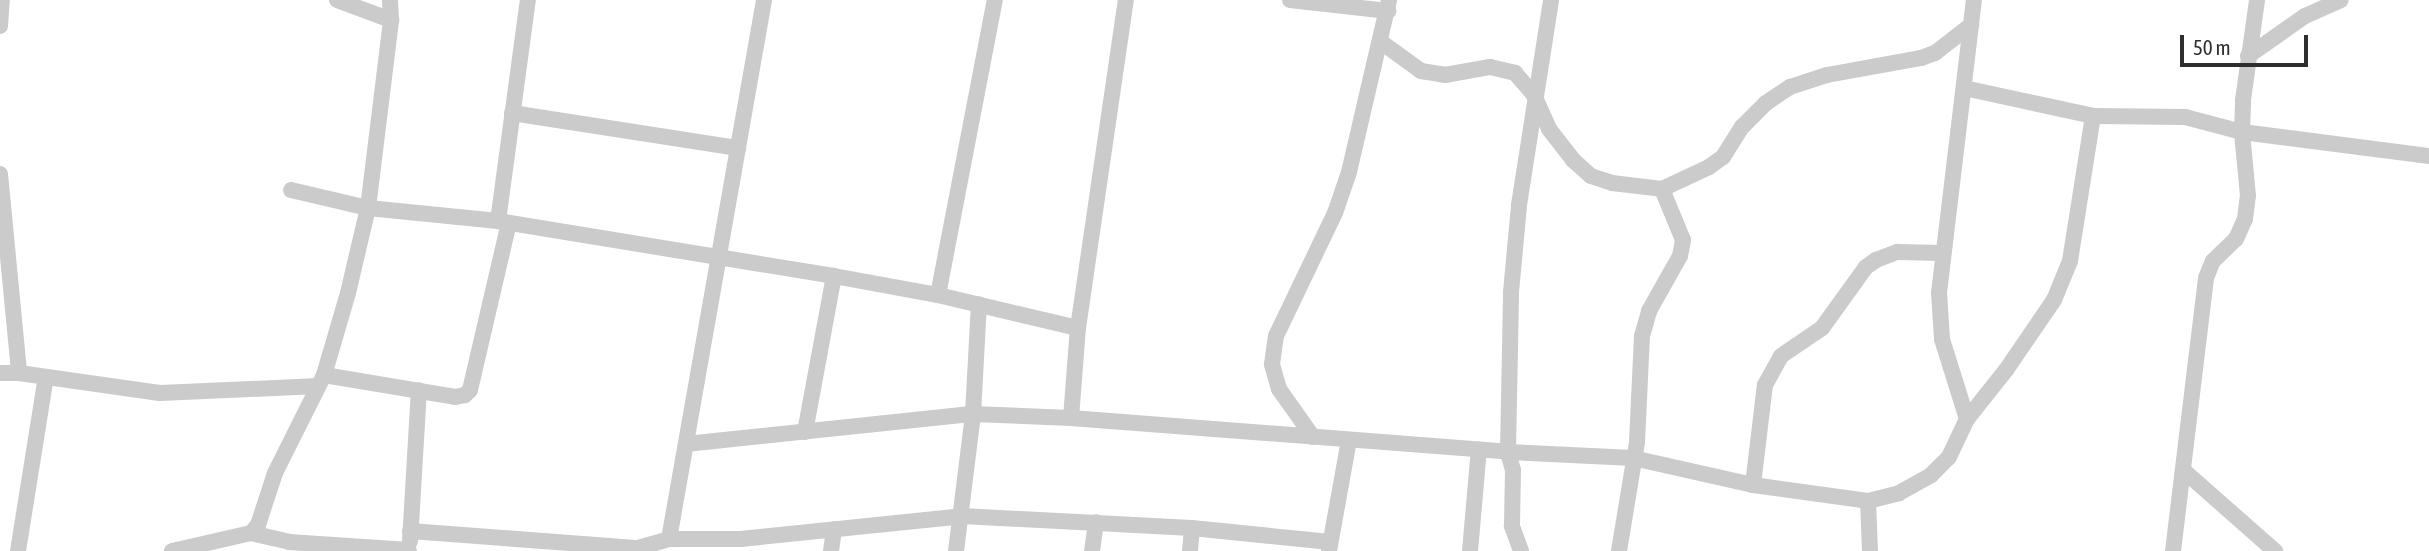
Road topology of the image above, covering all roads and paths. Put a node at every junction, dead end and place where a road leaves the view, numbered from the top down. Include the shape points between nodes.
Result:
1 (2, 0) edge
2 (337, 0) edge
3 (390, 0) edge
4 (527, 0) edge
5 (764, 0) edge
6 (995, 0) edge
7 (1126, 0) edge
8 (1290, 0) edge
9 (1551, 0) edge
10 (1974, 0) edge
11 (2257, 0) edge
12 (2341, 0) edge
13 (1389, 6) edge
14 (391, 20) junction
15 (1971, 25) junction
16 (0, 26) edge
17 (1381, 42) junction
18 (2248, 56) junction
19 (1964, 88) junction
20 (1534, 95) junction
21 (512, 113) junction
22 (2093, 116) junction
23 (2242, 132) junction
24 (738, 148) junction
25 (2429, 156) edge
26 (0, 174) edge
27 (1662, 189) junction
28 (291, 190) dead end
29 (368, 208) junction
30 (504, 222) junction
31 (1942, 253) junction
32 (719, 257) junction
33 (834, 276) junction
34 (938, 295) junction
35 (979, 304) junction
36 (1078, 328) junction
37 (0, 373) edge
38 (19, 373) junction
39 (46, 377) junction
40 (321, 380) junction
41 (419, 390) junction
42 (973, 414) junction
43 (1071, 418) junction
44 (1967, 419) junction
45 (805, 432) junction
46 (1313, 437) junction
47 (1349, 440) junction
48 (686, 444) junction
49 (1479, 449) junction
50 (1508, 452) junction
51 (1633, 458) junction
52 (2183, 470) junction
53 (1753, 485) junction
54 (1868, 501) junction
55 (962, 516) junction
56 (1096, 522) junction
57 (1192, 528) junction
58 (834, 529) junction
59 (410, 531) junction
60 (669, 539) junction
61 (245, 540) edge
62 (705, 545) edge
63 (524, 546) edge
64 (1329, 546) edge
65 (409, 550) edge
66 (638, 550) edge
67 (18, 551) edge
68 (172, 551) edge
69 (831, 551) edge
70 (956, 551) edge
71 (1092, 551) edge
72 (1189, 551) edge
73 (1470, 551) edge
74 (1521, 551) edge
75 (1619, 551) edge
76 (1870, 551) edge
77 (2172, 551) edge
78 (2275, 551) edge

1 - 16 street
2 - 14 street
3 - 14 street
4 - 21 street
5 - 24 street
6 - 34 street
7 - 36 street
8 - 13 street
9 - 20 street
10 - 15 street
11 - 18 street
12 - 18 street via 2305,16
13 - 17 street
14 - 29 street
15 - 19 street
15 - 27 street via 1935,53 1921,58 1827,75 1790,87 1742,127 1723,157
17 - 20 street via 1421,71 1444,75 1504,69
17 - 46 street via 1335,214 1276,336 1272,364 1279,389
18 - 23 street
19 - 22 street
19 - 31 street
20 - 27 street via 1549,129 1591,176 1612,184
20 - 50 street via 1511,292
21 - 24 street
21 - 30 street
22 - 23 street via 2185,117
22 - 44 street via 2066,271 2053,300
23 - 25 street
23 - 52 street via 2248,196 2245,219 2236,239 2213,261 2206,278
24 - 32 street
26 - 38 street
27 - 51 street via 1683,240 1681,256 1649,311 1642,336
28 - 29 street
29 - 30 street
29 - 40 street
30 - 32 street
30 - 41 street via 470,390 455,397
31 - 44 street via 1942,339
31 - 53 street via 1898,252 1876,260 1822,328 1781,356 1765,385
32 - 33 street
32 - 48 street
33 - 34 street
33 - 45 street
34 - 35 street
35 - 36 street
35 - 42 street
36 - 43 street
37 - 38 street
38 - 39 street
39 - 40 street via 160,393
39 - 67 street
40 - 41 street
40 - 61 street via 275,473 258,525
41 - 59 street
42 - 43 street
42 - 45 street
42 - 55 street
43 - 46 street
44 - 54 street via 1949,457 1931,475 1899,493
45 - 48 street
46 - 47 street
47 - 49 street
47 - 64 street
48 - 60 street
49 - 50 street
49 - 73 street
50 - 51 street
50 - 74 street via 1513,470 1513,526
51 - 53 street
51 - 75 street
52 - 77 street
52 - 78 street
53 - 54 street
54 - 76 street
55 - 56 street
55 - 58 street
55 - 70 street
56 - 57 street
56 - 71 street
57 - 64 street
57 - 72 street
58 - 62 street
58 - 69 street
59 - 63 street
59 - 65 street
60 - 62 street
60 - 66 street
61 - 65 street
61 - 68 street
63 - 66 street

